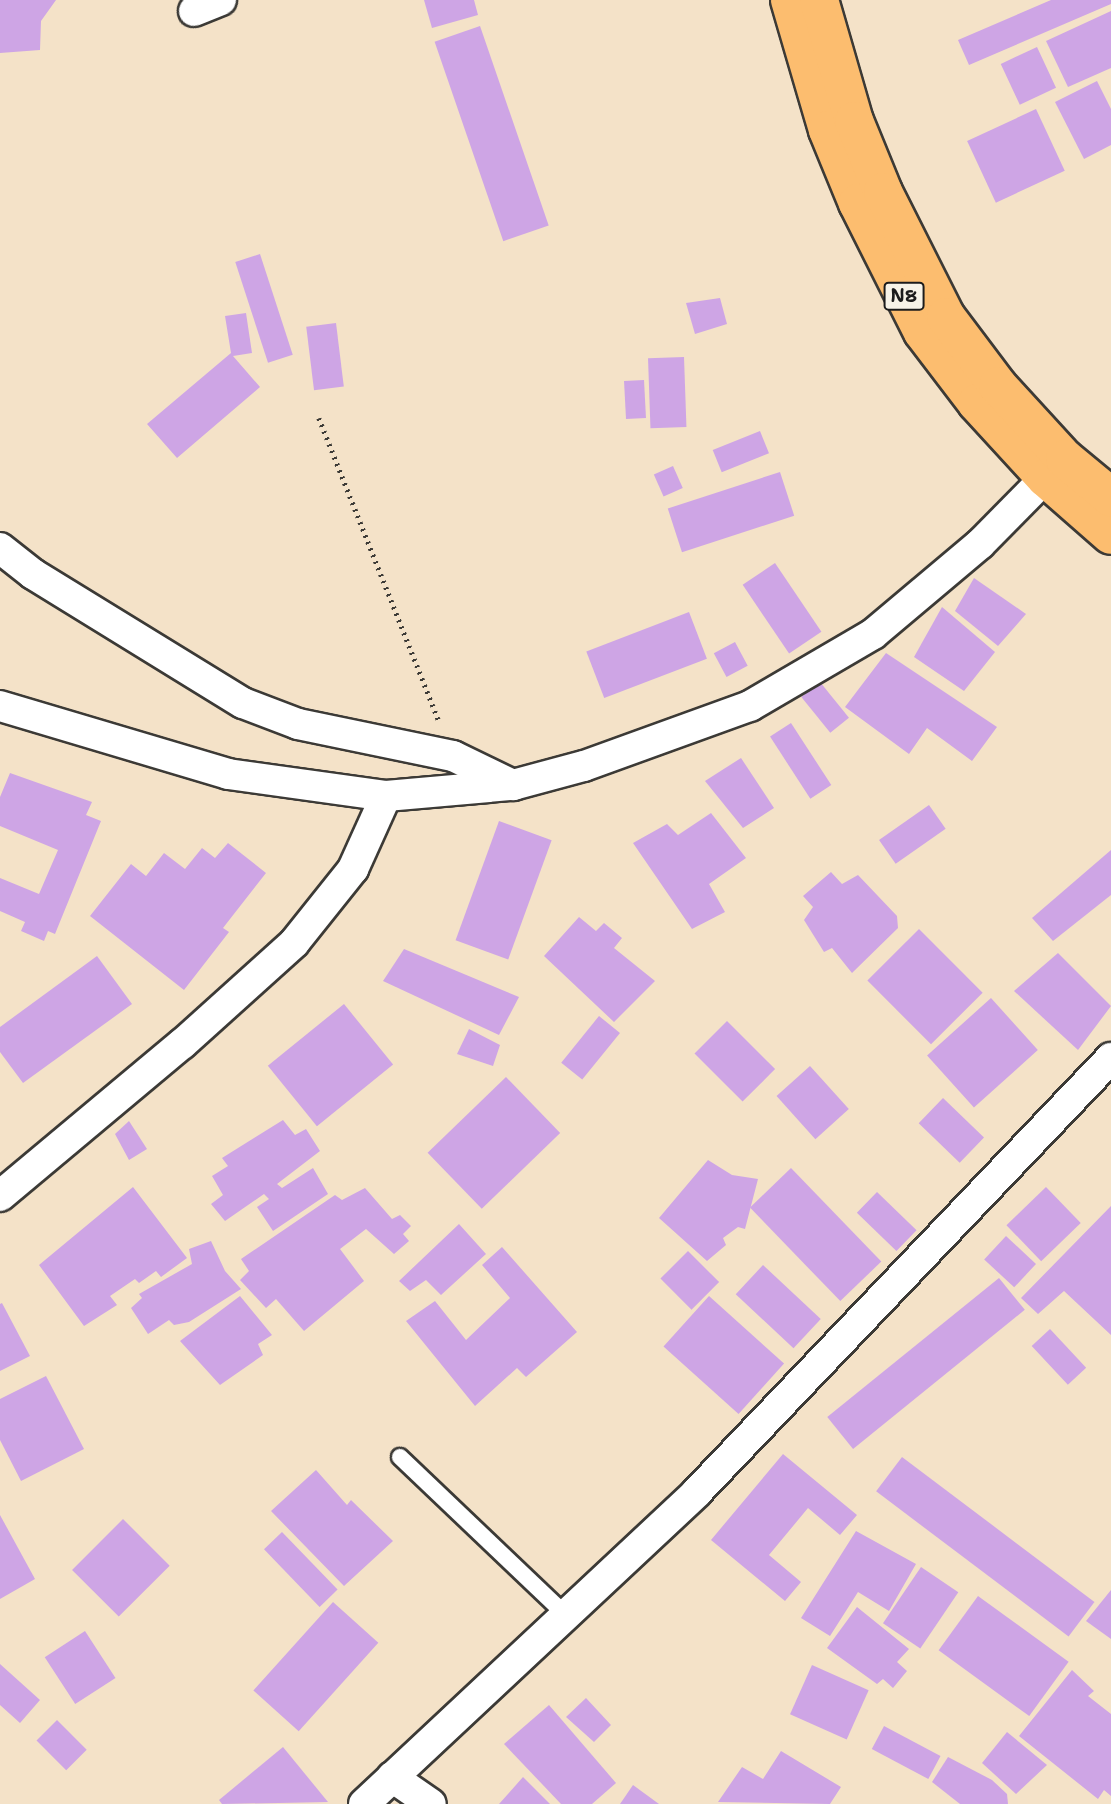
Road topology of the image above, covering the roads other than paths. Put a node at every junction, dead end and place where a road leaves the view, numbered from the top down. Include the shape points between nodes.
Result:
1 (221, 0) edge
2 (790, 0) edge
3 (819, 0) edge
4 (194, 11) dead end
5 (1055, 468) junction
6 (1111, 497) edge
7 (1111, 535) edge
8 (0, 548) edge
9 (0, 706) edge
10 (513, 785) junction
11 (386, 796) junction
12 (1111, 1058) edge
13 (0, 1196) edge
14 (400, 1457) dead end
15 (566, 1615) junction
16 (392, 1777) junction
17 (364, 1804) edge
18 (430, 1804) edge

1 - 4 street
2 - 5 highway, N8 via 828,130 917,321 977,403
3 - 5 highway, N8 via 854,121 883,192 946,317
5 - 6 highway, N8
5 - 7 highway, N8
5 - 10 street via 980,544 873,634 750,706 584,766
8 - 10 street via 33,574 243,703 298,724 453,756
9 - 11 street via 228,774
10 - 11 street
11 - 13 street via 353,869 295,943
12 - 15 street via 697,1492
14 - 15 lane
15 - 16 street
16 - 17 street
16 - 18 street

